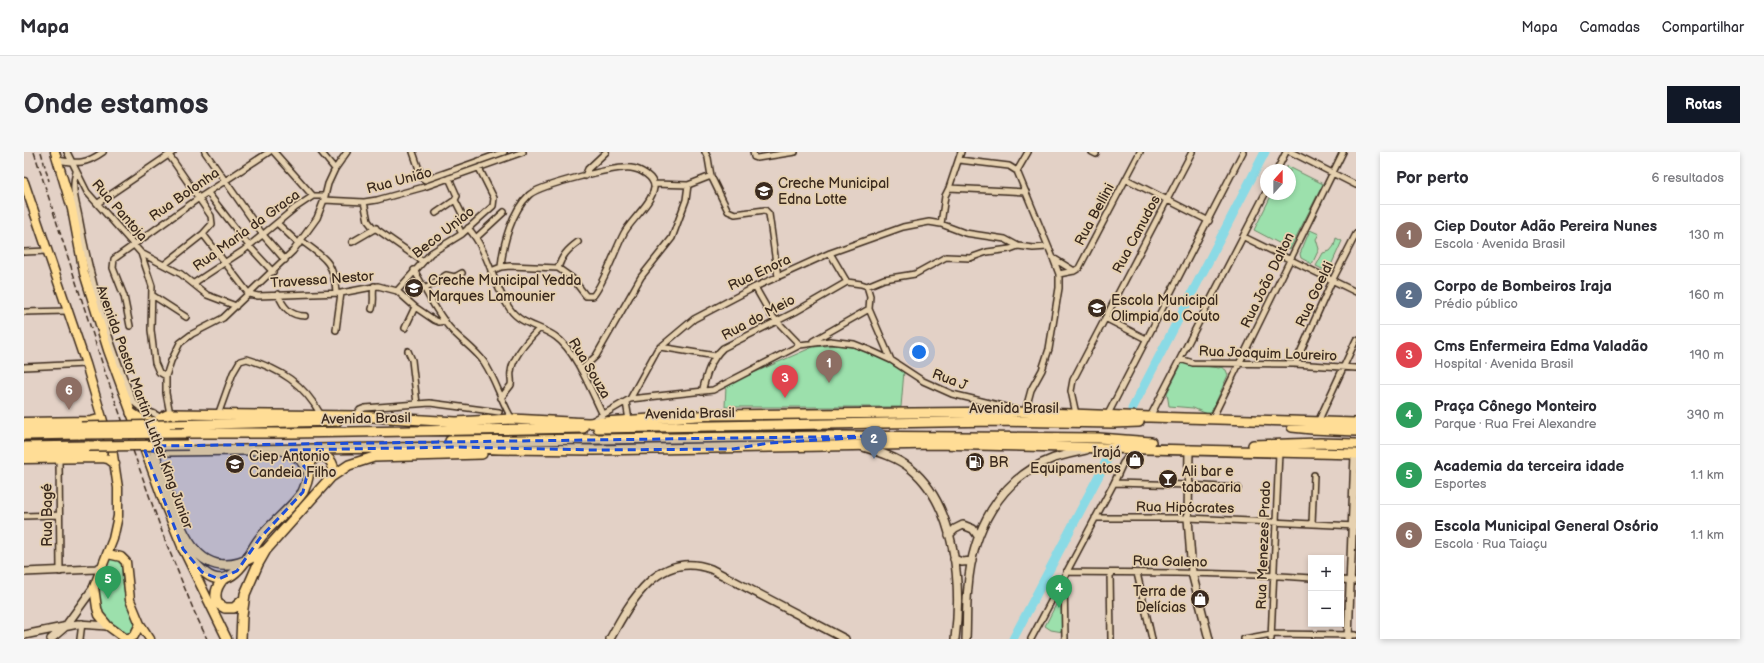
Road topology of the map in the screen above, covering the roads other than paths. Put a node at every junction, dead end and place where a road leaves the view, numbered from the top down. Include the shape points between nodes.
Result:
1 (67, 152) edge
2 (103, 152) edge
3 (205, 152) edge
4 (269, 152) edge
5 (274, 152) edge
6 (321, 152) edge
7 (347, 152) edge
8 (413, 152) edge
9 (504, 152) edge
10 (523, 152) edge
11 (606, 152) edge
12 (705, 152) edge
13 (753, 152) edge
14 (795, 152) edge
15 (961, 152) edge
16 (1028, 152) edge
17 (1140, 152) edge
18 (1192, 152) edge
19 (1243, 152) edge
20 (1286, 152) edge
21 (1291, 152) edge
22 (1344, 152) edge
23 (171, 153) edge
24 (498, 154) junction
25 (513, 154) edge
26 (57, 156) edge
27 (959, 160) junction
28 (500, 161) junction
29 (71, 163) junction
30 (1280, 164) edge
31 (479, 168) junction
32 (335, 169) junction
33 (1017, 170) junction
34 (76, 172) junction
35 (454, 173) junction
36 (1333, 174) junction
37 (586, 176) junction
38 (711, 176) junction
39 (449, 178) junction
40 (1126, 178) junction
41 (224, 181) junction
42 (24, 182) edge
43 (654, 184) junction
44 (688, 185) junction
45 (1356, 186) edge
46 (949, 188) junction
47 (1026, 192) junction
48 (208, 193) junction
49 (26, 196) edge
50 (313, 196) junction
51 (199, 198) junction
52 (324, 198) junction
53 (455, 200) junction
54 (1168, 200) junction
55 (1262, 200) edge
56 (364, 202) junction
57 (98, 203) junction
58 (504, 212) dead end
59 (436, 213) dead end
60 (1209, 220) junction
61 (278, 224) junction
62 (941, 224) junction
63 (376, 228) junction
64 (468, 228) junction
65 (203, 234) junction
66 (462, 234) junction
67 (1356, 234) edge
68 (263, 235) junction
69 (476, 237) junction
70 (1244, 237) junction
71 (300, 242) junction
72 (352, 242) dead end
73 (578, 242) dead end
74 (133, 244) junction
75 (249, 246) junction
76 (1018, 246) junction
77 (1048, 247) junction
78 (47, 251) junction
79 (24, 252) edge
80 (141, 252) junction
81 (830, 253) junction
82 (1053, 258) junction
83 (285, 260) junction
84 (1290, 260) junction
85 (422, 261) junction
86 (225, 262) junction
87 (165, 264) junction
88 (501, 267) junction
89 (558, 268) junction
90 (414, 270) junction
91 (491, 271) junction
92 (1074, 271) junction
93 (273, 272) junction
94 (462, 273) dead end
95 (1059, 274) junction
96 (778, 277) junction
97 (1332, 281) junction
98 (847, 282) junction
99 (194, 283) junction
100 (374, 286) junction
101 (867, 286) junction
102 (755, 287) junction
103 (424, 289) junction
104 (397, 291) junction
105 (339, 292) junction
106 (1356, 292) edge
107 (249, 294) junction
108 (278, 294) junction
109 (152, 295) junction
110 (236, 306) junction
111 (415, 307) junction
112 (372, 309) dead end
113 (869, 309) junction
114 (67, 311) junction
115 (24, 312) edge
116 (305, 316) dead end
117 (186, 317) dead end
118 (1105, 318) junction
119 (445, 321) junction
120 (776, 321) junction
121 (130, 326) dead end
122 (405, 328) dead end
123 (539, 329) junction
124 (336, 330) dead end
125 (1146, 339) junction
126 (1356, 340) edge
127 (810, 343) junction
128 (800, 345) junction
129 (660, 347) junction
130 (408, 351) dead end
131 (716, 356) junction
132 (891, 360) junction
133 (1180, 360) junction
134 (86, 364) junction
135 (1239, 364) junction
136 (1295, 364) junction
137 (24, 367) edge
138 (1344, 367) junction
139 (1356, 368) edge
140 (581, 370) junction
141 (166, 376) junction
142 (702, 392) junction
143 (501, 398) junction
144 (628, 401) junction
145 (417, 404) junction
146 (504, 406) junction
147 (388, 407) junction
148 (1021, 412) junction
149 (131, 413) junction
150 (170, 414) junction
151 (603, 414) junction
152 (1076, 414) junction
153 (218, 415) junction
154 (321, 415) junction
155 (356, 416) junction
156 (497, 416) junction
157 (1107, 416) junction
158 (1150, 417) junction
159 (102, 418) junction
160 (386, 418) junction
161 (512, 419) junction
162 (1212, 419) junction
163 (159, 420) junction
164 (629, 420) junction
165 (24, 422) edge
166 (456, 422) junction
167 (1318, 422) junction
168 (588, 423) junction
169 (1356, 423) edge
170 (24, 428) edge
171 (80, 430) junction
172 (369, 431) junction
173 (1356, 431) edge
174 (24, 435) edge
175 (882, 436) junction
176 (468, 441) junction
177 (1320, 443) junction
178 (1356, 444) edge
179 (860, 446) junction
180 (24, 447) edge
181 (1096, 447) junction
182 (1116, 447) junction
183 (746, 448) junction
184 (1135, 448) junction
185 (1189, 449) junction
186 (281, 450) junction
187 (539, 450) junction
188 (573, 450) junction
189 (1279, 452) junction
190 (1356, 452) edge
191 (24, 454) edge
192 (24, 459) edge
193 (59, 459) junction
194 (1123, 463) junction
195 (115, 464) junction
196 (308, 471) junction
197 (1314, 475) dead end
198 (331, 477) junction
199 (1114, 483) junction
200 (1188, 485) junction
201 (1238, 488) dead end
202 (58, 515) junction
203 (24, 516) edge
204 (1095, 518) junction
205 (1188, 518) junction
206 (1275, 522) junction
207 (1312, 524) junction
208 (1354, 526) edge
209 (949, 535) junction
210 (978, 536) junction
211 (183, 550) junction
212 (266, 550) junction
213 (108, 554) junction
214 (954, 559) junction
215 (246, 560) junction
216 (972, 561) junction
217 (103, 566) junction
218 (24, 572) edge
219 (60, 572) junction
220 (1110, 573) junction
221 (1137, 573) junction
222 (1192, 573) junction
223 (1065, 574) junction
224 (1273, 575) junction
225 (1308, 578) edge
226 (223, 579) junction
227 (1353, 581) edge
228 (94, 587) junction
229 (1054, 594) junction
230 (244, 599) junction
231 (1064, 599) junction
232 (82, 623) junction
233 (140, 624) junction
234 (108, 626) junction
235 (65, 627) junction
236 (24, 635) edge
237 (1271, 636) edge
238 (1300, 636) edge
239 (1351, 636) edge
240 (51, 639) edge
241 (80, 639) edge
242 (126, 639) edge
243 (150, 639) edge
244 (226, 639) edge
245 (241, 639) edge
246 (610, 639) edge
247 (845, 639) edge
248 (955, 639) edge
249 (966, 639) edge
250 (1031, 639) edge
251 (1065, 639) edge
252 (1111, 639) edge
253 (1152, 639) edge
254 (1209, 639) edge
255 (1244, 639) edge

1 - 29 street, Rua Pantoja
2 - 29 street via 86,162
3 - 41 street
4 - 41 street, Rua Bolonha
5 - 50 street
6 - 32 street
7 - 32 street
8 - 35 street via 425,180
9 - 24 street
10 - 25 street, Rua União
11 - 37 street via 588,169
12 - 38 street
13 - 14 street via 757,158
15 - 27 street
16 - 33 street
17 - 40 street, Rua Bellini
18 - 54 street, Rua Canudos
19 - 60 street
20 - 30 street
21 - 36 street
22 - 36 street, Rua João Dalton
23 - 51 street
23 - 57 street
24 - 28 street
24 - 35 street
25 - 28 street, Rua União
26 - 29 street
26 - 149 main road, Avenida Pastor Martin Luther King Junior via 71,203 84,273 94,308
27 - 33 street via 1009,166
27 - 46 street
28 - 31 street, Rua União
29 - 34 street, Rua Pantoja
31 - 35 street, Rua União
31 - 64 street, Beco Uniao via 494,198 494,204
32 - 52 street
33 - 47 street
34 - 57 street, Rua Pantoja via 83,187
34 - 163 street via 73,191 94,288 108,334 133,401 140,409 157,414
35 - 39 street, Rua União
36 - 45 street
36 - 84 street, Rua João Dalton
37 - 43 street via 632,168 645,174
37 - 88 street via 540,188 528,196 506,236
38 - 44 street
38 - 96 street via 731,214 768,211
39 - 53 street via 457,193
39 - 56 street, Rua União
40 - 54 street
40 - 92 street, Rua Bellini via 1081,265
41 - 48 street, Rua Bolonha
41 - 68 street
42 - 49 main road
43 - 44 street
43 - 89 street via 651,197 624,234 593,296 586,296 572,278
44 - 140 street via 686,200 672,238 641,277 596,356
46 - 47 street
46 - 62 street via 945,196
47 - 77 street
48 - 51 street, Rua Bolonha
48 - 75 street
49 - 78 main road
50 - 52 street, Rua União
50 - 61 street, Rua Maria da Graca
51 - 65 street via 211,216 212,224
51 - 74 street, Rua Bolonha
52 - 56 street, Rua União
52 - 71 street via 316,218
53 - 59 street
53 - 66 street via 463,216 457,224
54 - 60 street
54 - 118 street, Rua Canudos
55 - 70 street
56 - 63 street via 368,221
57 - 74 street, Rua Pantoja
58 - 69 street
60 - 125 street
61 - 68 street, Rua Maria da Graca
61 - 71 street
62 - 76 street, Rua Enora via 958,231 1005,240
62 - 81 street, Rua Enora via 929,222 910,225
63 - 72 street
63 - 85 street
64 - 66 street, Beco Uniao
64 - 69 street, Rua Souza
65 - 86 street
65 - 87 street
66 - 85 street, Beco Uniao
67 - 97 street, Rua Goeldi
68 - 75 street, Rua Maria da Graca
68 - 83 street
69 - 91 street, Rua Souza
70 - 84 street
70 - 133 street
71 - 83 street
71 - 105 street via 326,260 334,271
73 - 89 street via 561,257
74 - 80 street, Rua Pantoja
74 - 121 street, Rua Bolonha via 114,259 113,268 124,296
75 - 86 street, Rua Maria da Graca
75 - 93 street
76 - 77 street
76 - 101 street via 970,258 946,257 915,274 884,279
77 - 82 street
78 - 79 street
78 - 114 main road
80 - 87 street
80 - 109 street, Rua Pantoja via 150,277
81 - 96 street, Rua Enora
81 - 98 street
82 - 92 street
82 - 95 street
83 - 93 street
84 - 97 street
84 - 135 street, Rua João Dalton
85 - 90 street, Beco Uniao
86 - 99 street, Rua Maria da Graca
86 - 107 street
87 - 99 street
88 - 89 street
88 - 91 street
90 - 103 street
90 - 104 street, Beco Uniao
91 - 123 street, Rua Souza via 501,296 512,312
92 - 95 street
93 - 107 street
94 - 103 street via 455,277 446,275
95 - 148 street via 1058,298 1049,349 1042,370
96 - 102 street, Rua Enora
97 - 106 street
97 - 136 street, Rua Goeldi
98 - 101 street
98 - 120 street, Rua do Meio
99 - 110 street via 207,295
100 - 104 street, Travessa Nestor
100 - 105 street, Travessa Nestor
100 - 112 street
101 - 113 street via 870,296
102 - 120 street
102 - 129 street, Rua Enora via 694,319
103 - 119 street
104 - 111 street
105 - 108 street, Travessa Nestor
105 - 124 street
107 - 108 street, Travessa Nestor
107 - 110 street
108 - 116 street via 287,310 298,316
109 - 117 street
109 - 141 street, Rua Pantoja via 151,330 155,363 159,372
110 - 141 street via 223,318 183,339 171,360
111 - 119 street via 436,322
111 - 122 street
113 - 127 street, Rua J
113 - 132 street
114 - 115 street
114 - 134 main road
118 - 125 street
118 - 152 street, Rua Canudos via 1072,380 1071,391
119 - 143 street via 484,362
120 - 128 street
120 - 131 street, Rua do Meio via 727,345
123 - 140 street, Rua Souza via 563,343
123 - 143 street via 525,344 517,358 511,373 511,385
125 - 157 street
126 - 138 street
127 - 128 street, Rua J
127 - 132 street, Rua J via 830,341 854,344
128 - 142 street, Rua J via 718,388
129 - 131 street
129 - 144 street, Rua Enora
130 - 145 street via 412,360
131 - 142 street, Rua do Meio via 707,373
132 - 148 street, Rua J via 923,381 952,394
133 - 135 street, Rua Joaquim Loureiro via 1193,363
133 - 158 street
134 - 137 street
134 - 159 main road
135 - 136 street, Rua Joaquim Loureiro
135 - 162 street, Rua João Dalton
136 - 138 street, Rua Joaquim Loureiro
138 - 139 street, Rua Joaquim Loureiro
138 - 167 street
140 - 151 street, Rua Souza
141 - 150 street
142 - 144 street, Rua J
143 - 146 street
144 - 151 street
144 - 164 street
145 - 147 street
145 - 156 street via 430,403
146 - 156 street
146 - 161 street
147 - 155 street via 365,408
147 - 160 street
148 - 152 highway, Avenida Brasil
148 - 164 highway, Avenida Brasil via 714,415
149 - 163 highway via 144,422
149 - 211 main road, Avenida Pastor Martin Luther King Junior
150 - 153 highway, Avenida Brasil
150 - 163 highway
151 - 168 street
152 - 157 highway, Avenida Brasil
153 - 154 highway, Avenida Brasil
153 - 154 street via 233,373 240,361 247,359 283,373 293,380 309,396
154 - 155 highway, Avenida Brasil
155 - 160 highway, Avenida Brasil
156 - 161 highway, Avenida Brasil
156 - 166 highway, Avenida Brasil
157 - 158 highway, Avenida Brasil
158 - 162 highway, Avenida Brasil
159 - 165 main road via 91,421
159 - 195 main road
160 - 166 highway, Avenida Brasil
160 - 171 highway, Avenida Brasil, bridge
161 - 168 highway, Avenida Brasil
162 - 167 highway, Avenida Brasil
163 - 215 highway via 154,437 157,460 176,519 190,545 204,558 217,564
164 - 168 highway, Avenida Brasil
166 - 172 highway
167 - 169 highway, Avenida Brasil
170 - 171 highway, Avenida Brasil
171 - 172 highway, Avenida Brasil, bridge via 185,433
171 - 174 highway, Avenida Brasil
172 - 173 highway, Avenida Brasil via 995,421 1277,424
175 - 176 highway, Avenida Brasil
175 - 177 highway, Avenida Brasil via 1099,438 1274,446
175 - 183 highway via 769,443
176 - 180 highway, Avenida Brasil, bridge via 336,445
176 - 188 highway
177 - 178 highway, Avenida Brasil
177 - 190 highway
179 - 181 highway via 935,444
179 - 183 highway
179 - 209 street via 900,462 917,475 932,494
181 - 182 highway
181 - 210 street via 1054,458 1019,478 995,502
182 - 184 highway
182 - 194 street
183 - 188 highway
184 - 185 highway
184 - 194 street
185 - 189 highway
185 - 200 street
186 - 187 highway via 454,447
186 - 191 highway
186 - 196 highway via 300,459
187 - 188 highway
187 - 198 highway via 524,453 374,457 345,467
189 - 190 highway
189 - 206 street, Rua Menezes Prado
190 - 208 street
192 - 193 main road
193 - 195 main road via 103,458
193 - 202 street, Rua Bagé
194 - 199 street
195 - 213 main road via 118,516
196 - 198 highway via 313,459 322,456 332,463
196 - 215 highway via 303,492 260,538
197 - 207 street
198 - 212 highway
199 - 200 street
199 - 204 street
200 - 201 street
200 - 205 street
202 - 203 street
202 - 219 street, Rua Bagé
204 - 205 street, Rua Hipócrates
204 - 223 street
205 - 206 street, Rua Hipócrates
205 - 222 street
206 - 207 street, Rua Hipócrates
206 - 224 street, Rua Menezes Prado
207 - 208 street, Rua Hipócrates
208 - 227 street
209 - 210 street via 963,525 973,528
209 - 214 street
210 - 216 street
211 - 226 highway via 206,575 214,579
211 - 244 main road, Avenida Pastor Martin Luther King Junior
212 - 215 highway
212 - 230 highway via 250,578
213 - 217 main road
213 - 233 main road via 121,557 126,562 130,600
214 - 216 street via 962,562
214 - 248 street via 957,583
215 - 226 highway via 233,574
216 - 249 street
217 - 219 street via 96,569
217 - 228 main road
218 - 219 street
220 - 221 street, Rua Galeno
220 - 223 street, Rua Galeno
220 - 252 street
221 - 222 street, Rua Galeno
221 - 253 street
222 - 224 street, Rua Galeno
222 - 254 street
223 - 229 street
223 - 231 street
224 - 225 street, Rua Galeno
224 - 237 street, Rua Menezes Prado
226 - 230 highway via 215,593 218,604 225,608 234,608
227 - 239 street
228 - 234 main road via 96,608
228 - 235 street
229 - 231 street via 1059,594
229 - 250 street
230 - 245 highway
231 - 251 street
232 - 234 street
232 - 235 street
232 - 241 street
233 - 242 main road via 134,636
233 - 243 main road
234 - 242 main road
235 - 236 street
235 - 240 street
237 - 238 street
237 - 255 street
238 - 239 street
246 - 247 street via 627,608 648,583 672,567 699,564

